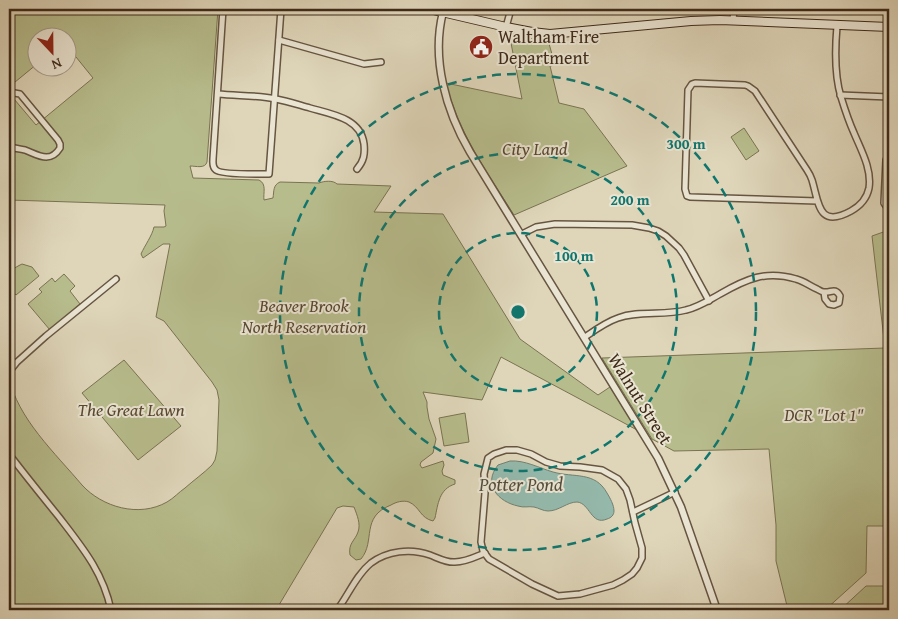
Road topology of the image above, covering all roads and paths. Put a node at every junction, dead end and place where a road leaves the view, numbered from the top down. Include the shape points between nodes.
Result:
1 (223, 9) edge
2 (281, 9) edge
3 (429, 9) edge
4 (510, 9) edge
5 (734, 9) edge
6 (442, 12) junction
7 (734, 20) junction
8 (506, 26) junction
9 (837, 26) junction
10 (889, 27) edge
11 (279, 40) junction
12 (381, 62) dead end
13 (9, 92) edge
14 (218, 94) junction
15 (840, 95) junction
16 (889, 97) edge
17 (275, 98) junction
18 (9, 147) edge
19 (889, 154) edge
20 (357, 169) dead end
21 (818, 202) junction
22 (889, 208) edge
23 (522, 234) junction
24 (116, 280) dead end
25 (824, 292) dead end
26 (709, 301) junction
27 (585, 337) junction
28 (10, 369) edge
29 (9, 454) edge
30 (675, 492) junction
31 (633, 512) junction
32 (485, 553) junction
33 (111, 610) edge
34 (337, 610) edge
35 (717, 610) edge

1 - 14 street
2 - 11 street
3 - 6 main road
4 - 8 street
5 - 7 street
6 - 8 main road
6 - 23 street, Walnut Street via 439,58 442,80 456,125
7 - 8 main road via 550,34
7 - 9 main road
9 - 10 main road
9 - 15 street via 835,58
11 - 12 street via 364,64
11 - 17 street
13 - 18 street via 20,94 58,140 60,148 45,158
14 - 17 street
14 - 17 street via 213,167 224,173 269,174
15 - 16 street
15 - 21 street via 867,165 869,186 860,205 848,213 827,216
17 - 20 street via 332,114 353,124 364,138 365,149
19 - 22 street via 884,203
21 - 21 street via 807,170 755,91 745,85 692,84 688,90 687,196
23 - 26 street via 536,227 554,224 632,225 658,231 679,248
23 - 27 street, Walnut Street
24 - 28 street
25 - 26 street via 798,279 767,275 740,282
26 - 27 street via 685,310 618,318
27 - 30 street, Walnut Street
29 - 33 street via 90,557 104,585
30 - 31 street
30 - 35 street, Walnut Street
31 - 32 street via 642,558 632,574 598,590 558,596 496,564
31 - 32 street via 626,489 618,479 602,470 560,466 531,454 506,450 488,458 484,474 482,542
32 - 34 street via 454,563 411,551 382,556 363,572

